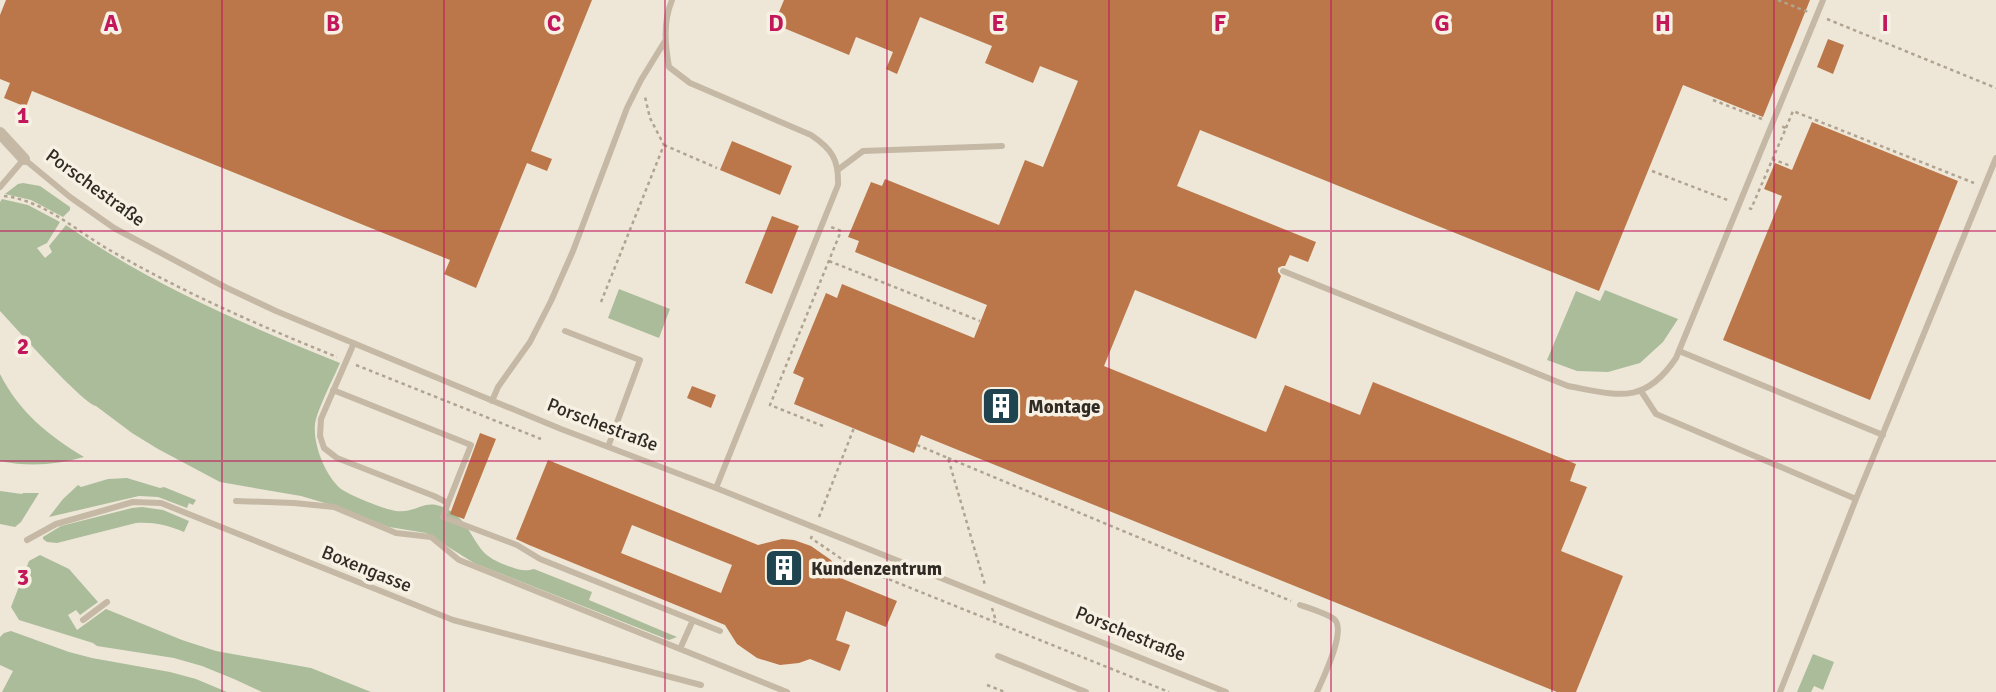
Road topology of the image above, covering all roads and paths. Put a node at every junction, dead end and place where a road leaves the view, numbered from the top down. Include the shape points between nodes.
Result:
1 (672, 0) edge
2 (1778, 0) edge
3 (1823, 0) edge
4 (1817, 16) junction
5 (665, 41) junction
6 (641, 80) junction
7 (1996, 88) edge
8 (1713, 100) dead end
9 (1772, 123) junction
10 (1786, 128) junction
11 (0, 133) edge
12 (664, 145) junction
13 (1002, 146) dead end
14 (1996, 158) edge
15 (24, 159) junction
16 (1772, 159) junction
17 (1791, 166) dead end
18 (717, 168) dead end
19 (839, 169) junction
20 (1652, 171) dead end
21 (0, 187) edge
22 (1984, 187) junction
23 (0, 195) edge
24 (1738, 204) junction
25 (822, 224) junction
26 (829, 261) junction
27 (1283, 271) dead end
28 (601, 302) dead end
29 (980, 321) dead end
30 (565, 331) dead end
31 (354, 343) junction
32 (1679, 351) junction
33 (346, 361) junction
34 (333, 390) junction
35 (1641, 391) junction
36 (492, 401) junction
37 (823, 426) dead end
38 (1883, 435) junction
39 (541, 439) dead end
40 (918, 445) dead end
41 (608, 447) junction
42 (948, 458) junction
43 (716, 488) junction
44 (1856, 499) junction
45 (236, 501) dead end
46 (448, 503) junction
47 (27, 540) dead end
48 (988, 597) junction
49 (107, 602) dead end
50 (1300, 605) joint
51 (83, 620) dead end
52 (692, 620) junction
53 (996, 623) dead end
54 (720, 631) dead end
55 (680, 649) junction
56 (999, 656) dead end
57 (701, 685) dead end
58 (987, 685) dead end
59 (787, 692) edge
60 (1005, 692) edge
61 (1086, 692) edge
62 (1226, 692) edge
63 (1317, 692) edge
64 (1780, 692) edge

1 - 5 lane
2 - 4 path
3 - 4 lane
4 - 7 path
4 - 9 lane
5 - 6 lane
5 - 19 lane via 669,67 690,83 811,135 824,144
6 - 12 path via 650,118
6 - 36 lane via 551,302
8 - 9 path
9 - 10 path
9 - 24 lane
10 - 16 path
10 - 22 path via 1793,111
11 - 15 street, Porschestraße
12 - 18 path
12 - 28 path
13 - 19 lane via 863,151
14 - 22 lane
15 - 21 lane
15 - 31 lane, Porschestraße via 114,228 266,306
16 - 17 path
16 - 24 path via 1751,209
19 - 25 lane via 838,185
20 - 24 path
22 - 38 lane
23 - 33 path via 55,214 113,252 204,299
24 - 32 lane
25 - 26 path via 841,231
25 - 43 lane
26 - 29 path
26 - 37 path via 770,405
27 - 35 lane via 1568,386 1607,394
30 - 41 lane via 640,360
31 - 33 lane
31 - 36 lane, Porschestraße
32 - 35 lane via 1655,383
32 - 38 lane
33 - 34 lane
33 - 39 path
34 - 46 lane via 321,419 324,448 337,458
34 - 46 lane via 471,445
35 - 44 lane via 1656,414
36 - 41 lane, Porschestraße
38 - 44 lane
40 - 42 path
41 - 43 lane, Porschestraße
42 - 48 path
42 - 50 path
43 - 48 lane, Porschestraße
44 - 64 lane
45 - 55 lane via 334,507 396,533 431,537 459,560
46 - 52 lane via 443,517
47 - 57 lane, Boxengasse via 56,524 133,502 161,503 453,620
48 - 53 path
48 - 62 lane, Porschestraße
49 - 51 lane
50 - 63 lane via 1331,617 1339,627
52 - 54 lane
52 - 55 lane
55 - 59 lane
56 - 61 lane
58 - 60 path

